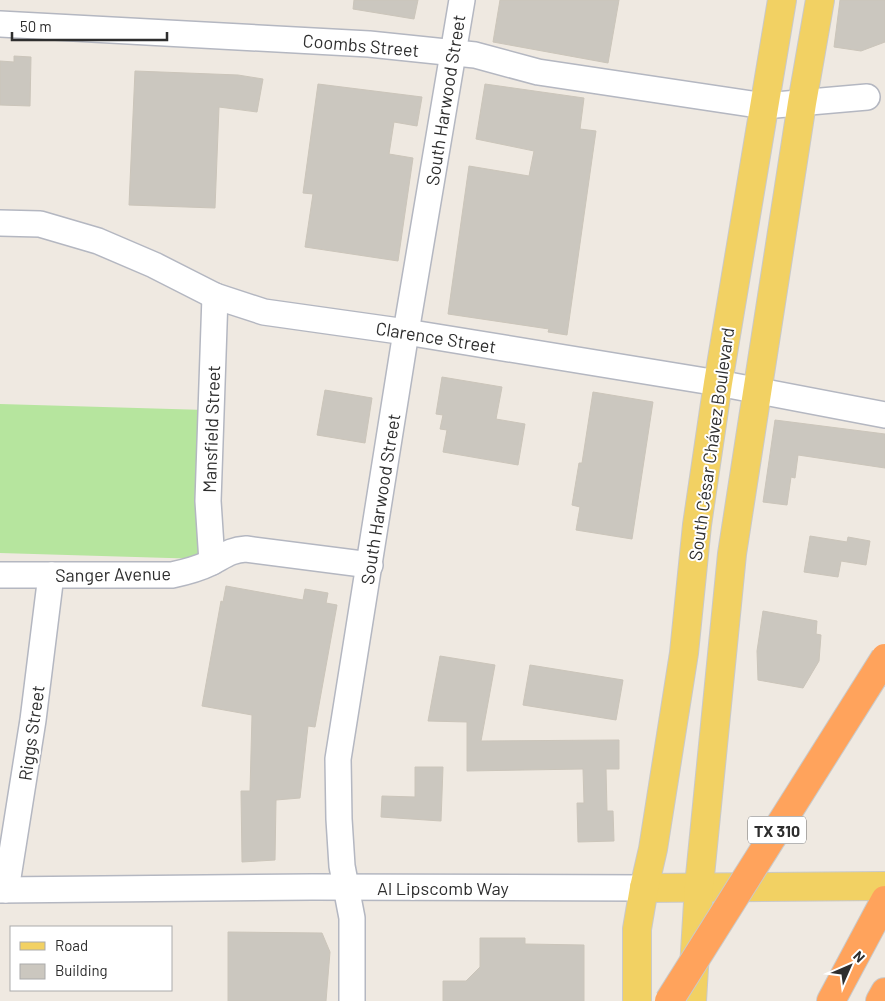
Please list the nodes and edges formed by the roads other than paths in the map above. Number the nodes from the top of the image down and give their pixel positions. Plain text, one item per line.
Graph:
1 (462, 0) edge
2 (782, 0) edge
3 (820, 0) edge
4 (0, 24) edge
5 (454, 54) junction
6 (867, 97) dead end
7 (802, 103) junction
8 (764, 106) junction
9 (0, 223) edge
10 (216, 296) junction
11 (406, 332) junction
12 (718, 383) junction
13 (757, 391) junction
14 (885, 414) edge
15 (212, 562) junction
16 (370, 565) junction
17 (0, 575) edge
18 (51, 575) junction
19 (885, 658) edge
20 (699, 886) junction
21 (885, 886) edge
22 (346, 888) junction
23 (644, 888) junction
24 (3, 890) edge
25 (885, 900) edge
26 (885, 992) edge
27 (352, 1001) edge
28 (638, 1001) edge
29 (669, 1001) edge
30 (692, 1001) edge
31 (831, 1001) edge
32 (880, 1001) edge

1 - 5 street, South Harwood Street
2 - 8 main road, South César Chávez Boulevard
3 - 7 main road, South César Chávez Boulevard
4 - 5 street, Coombs Street
5 - 8 street, Coombs Street
5 - 11 street, South Harwood Street
6 - 7 street, Coombs Street
7 - 8 street, Coombs Street
7 - 13 main road, South César Chávez Boulevard
8 - 12 main road, South César Chávez Boulevard
9 - 10 street, Clarence Street
10 - 11 street, Clarence Street
10 - 15 street, Mansfield Street
11 - 12 street, Clarence Street
11 - 16 street, South Harwood Street
12 - 13 street, Clarence Street
12 - 23 main road, South César Chávez Boulevard
13 - 14 street, Clarence Street
13 - 20 main road, South César Chávez Boulevard
15 - 16 street, Sanger Avenue
15 - 18 street, Sanger Avenue
16 - 22 street, South Harwood Street
17 - 18 street, Sanger Avenue
18 - 24 street, Riggs Street
19 - 29 highway, TX 310, bridge
20 - 21 main road, Al Lipscomb Way
20 - 23 main road, Al Lipscomb Way
20 - 30 main road, South César Chávez Boulevard
22 - 23 street, Al Lipscomb Way
22 - 24 street, Al Lipscomb Way
22 - 27 street, South Harwood Street
23 - 28 main road, South César Chávez Boulevard
25 - 31 highway
26 - 32 highway

